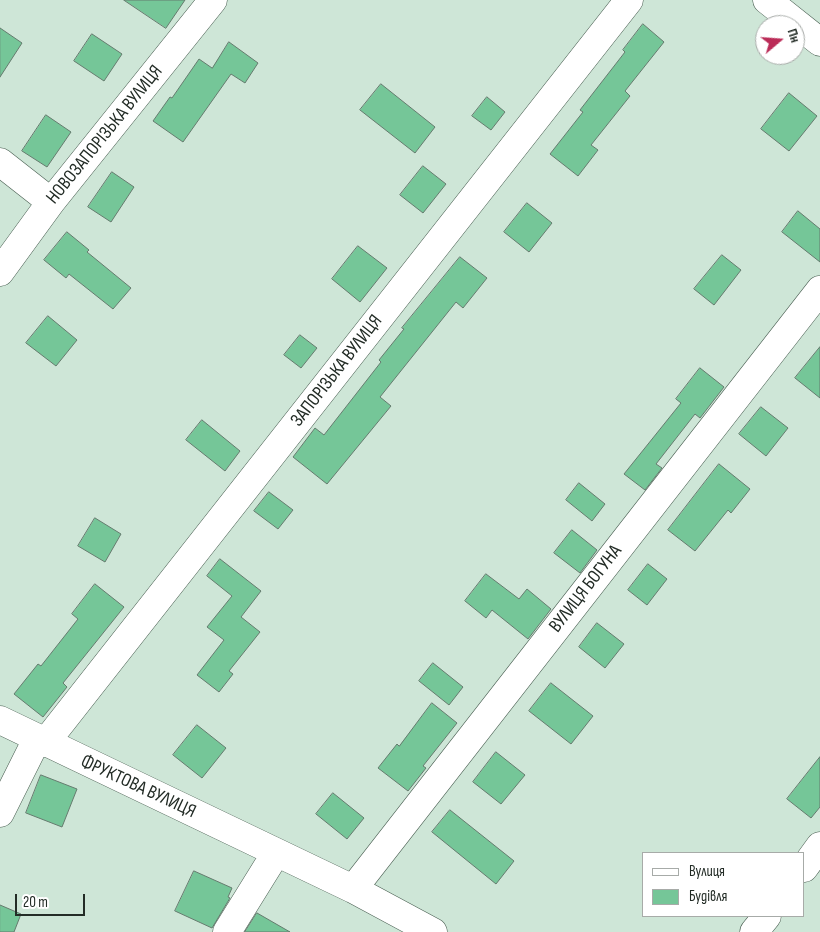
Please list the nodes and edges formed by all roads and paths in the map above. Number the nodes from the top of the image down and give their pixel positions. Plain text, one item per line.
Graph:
1 (213, 0) edge
2 (629, 0) edge
3 (767, 0) edge
4 (820, 42) edge
5 (0, 162) edge
6 (51, 202) junction
7 (0, 272) edge
8 (820, 290) edge
9 (0, 720) edge
10 (41, 741) junction
11 (0, 813) edge
12 (820, 846) edge
13 (276, 852) junction
14 (805, 867) edge
15 (353, 889) junction
16 (766, 917) edge
17 (227, 932) edge
18 (433, 932) edge
19 (754, 932) edge

1 - 6 street, НОВОЗАПОРІЗЬКА ВУЛИЦЯ
2 - 10 street, ЗАПОРІЗЬКА ВУЛИЦЯ
3 - 4 street
5 - 6 street
6 - 7 street, НОВОЗАПОРІЗЬКА ВУЛИЦЯ
8 - 15 street, ВУЛИЦЯ БОГУНА
9 - 10 street, ФРУКТОВА ВУЛИЦЯ
10 - 11 street, ЗАПОРІЗЬКА ВУЛИЦЯ
10 - 13 street, ФРУКТОВА ВУЛИЦЯ
12 - 14 street
13 - 15 street, ФРУКТОВА ВУЛИЦЯ
13 - 17 street
15 - 18 street, ФРУКТОВА ВУЛИЦЯ
16 - 19 street

